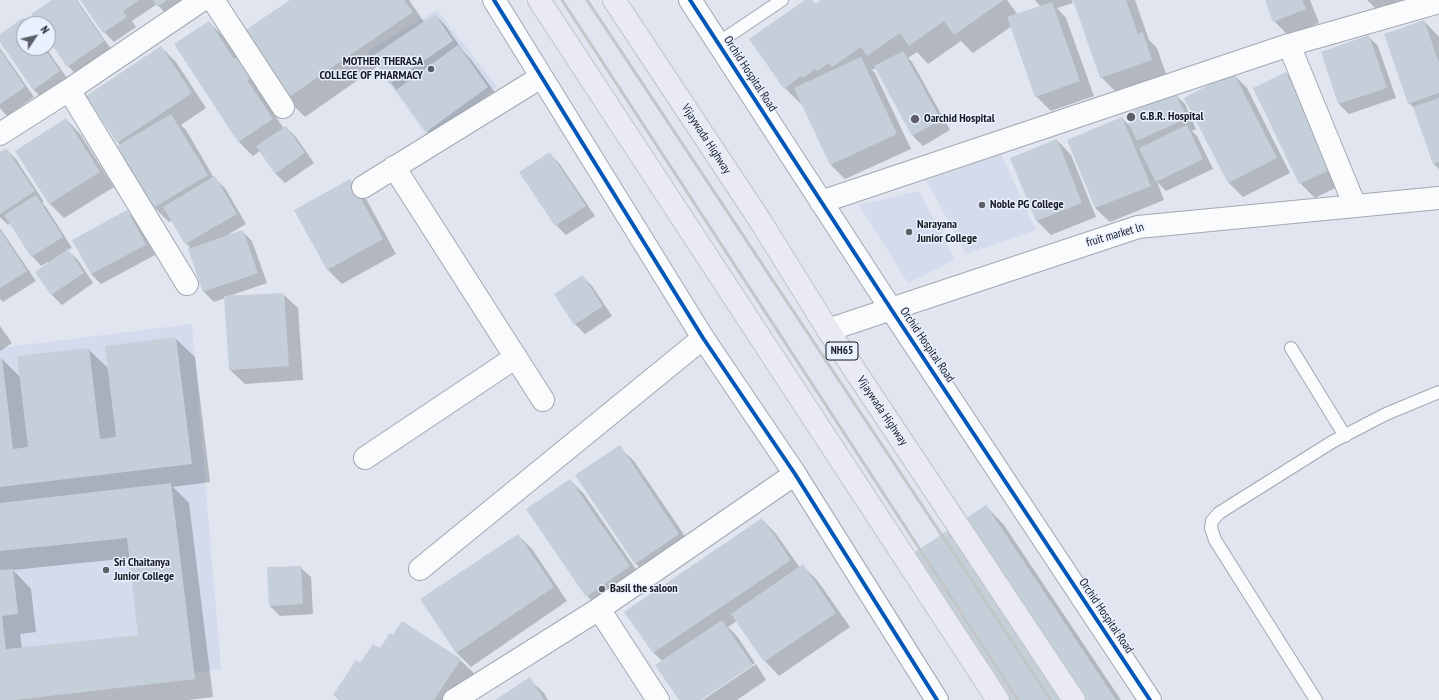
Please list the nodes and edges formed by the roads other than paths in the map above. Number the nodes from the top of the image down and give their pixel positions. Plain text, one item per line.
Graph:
1 (202, 0) edge
2 (214, 0) edge
3 (494, 0) edge
4 (539, 0) edge
5 (614, 0) edge
6 (690, 0) edge
7 (782, 0) edge
8 (1439, 2) edge
9 (718, 43) junction
10 (1289, 45) junction
11 (541, 77) junction
12 (69, 90) junction
13 (283, 107) dead end
14 (0, 134) edge
15 (394, 167) junction
16 (363, 187) dead end
17 (1439, 198) edge
18 (821, 202) junction
19 (1354, 206) junction
20 (188, 284) dead end
21 (891, 309) junction
22 (828, 330) junction
23 (703, 338) junction
24 (1291, 348) dead end
25 (516, 357) junction
26 (1439, 392) edge
27 (544, 400) dead end
28 (1344, 436) junction
29 (365, 458) dead end
30 (795, 474) junction
31 (420, 569) dead end
32 (600, 609) junction
33 (454, 700) edge
34 (658, 700) edge
35 (937, 700) edge
36 (998, 700) edge
37 (1074, 700) edge
38 (1150, 700) edge
39 (1316, 700) edge

1 - 12 street
2 - 13 street
3 - 11 street
4 - 36 highway
5 - 22 highway, Vijaywada Highway / NH65
6 - 9 street, Orchid Hospital Road
7 - 9 lane
8 - 10 street
9 - 18 street, Orchid Hospital Road
10 - 18 street
10 - 19 street
11 - 15 street
11 - 23 street
12 - 14 street
12 - 20 street
15 - 16 street
15 - 25 street
17 - 19 street, fruit market ln
18 - 21 street, Orchid Hospital Road
19 - 21 street, fruit market ln
21 - 22 street, fruit market ln
21 - 38 street, Orchid Hospital Road
22 - 37 highway, Vijaywada Highway / NH65
23 - 30 street
23 - 31 street
24 - 28 lane
25 - 27 street
25 - 29 street
26 - 28 lane
28 - 39 lane
30 - 32 street
30 - 35 street
32 - 33 street
32 - 34 street

